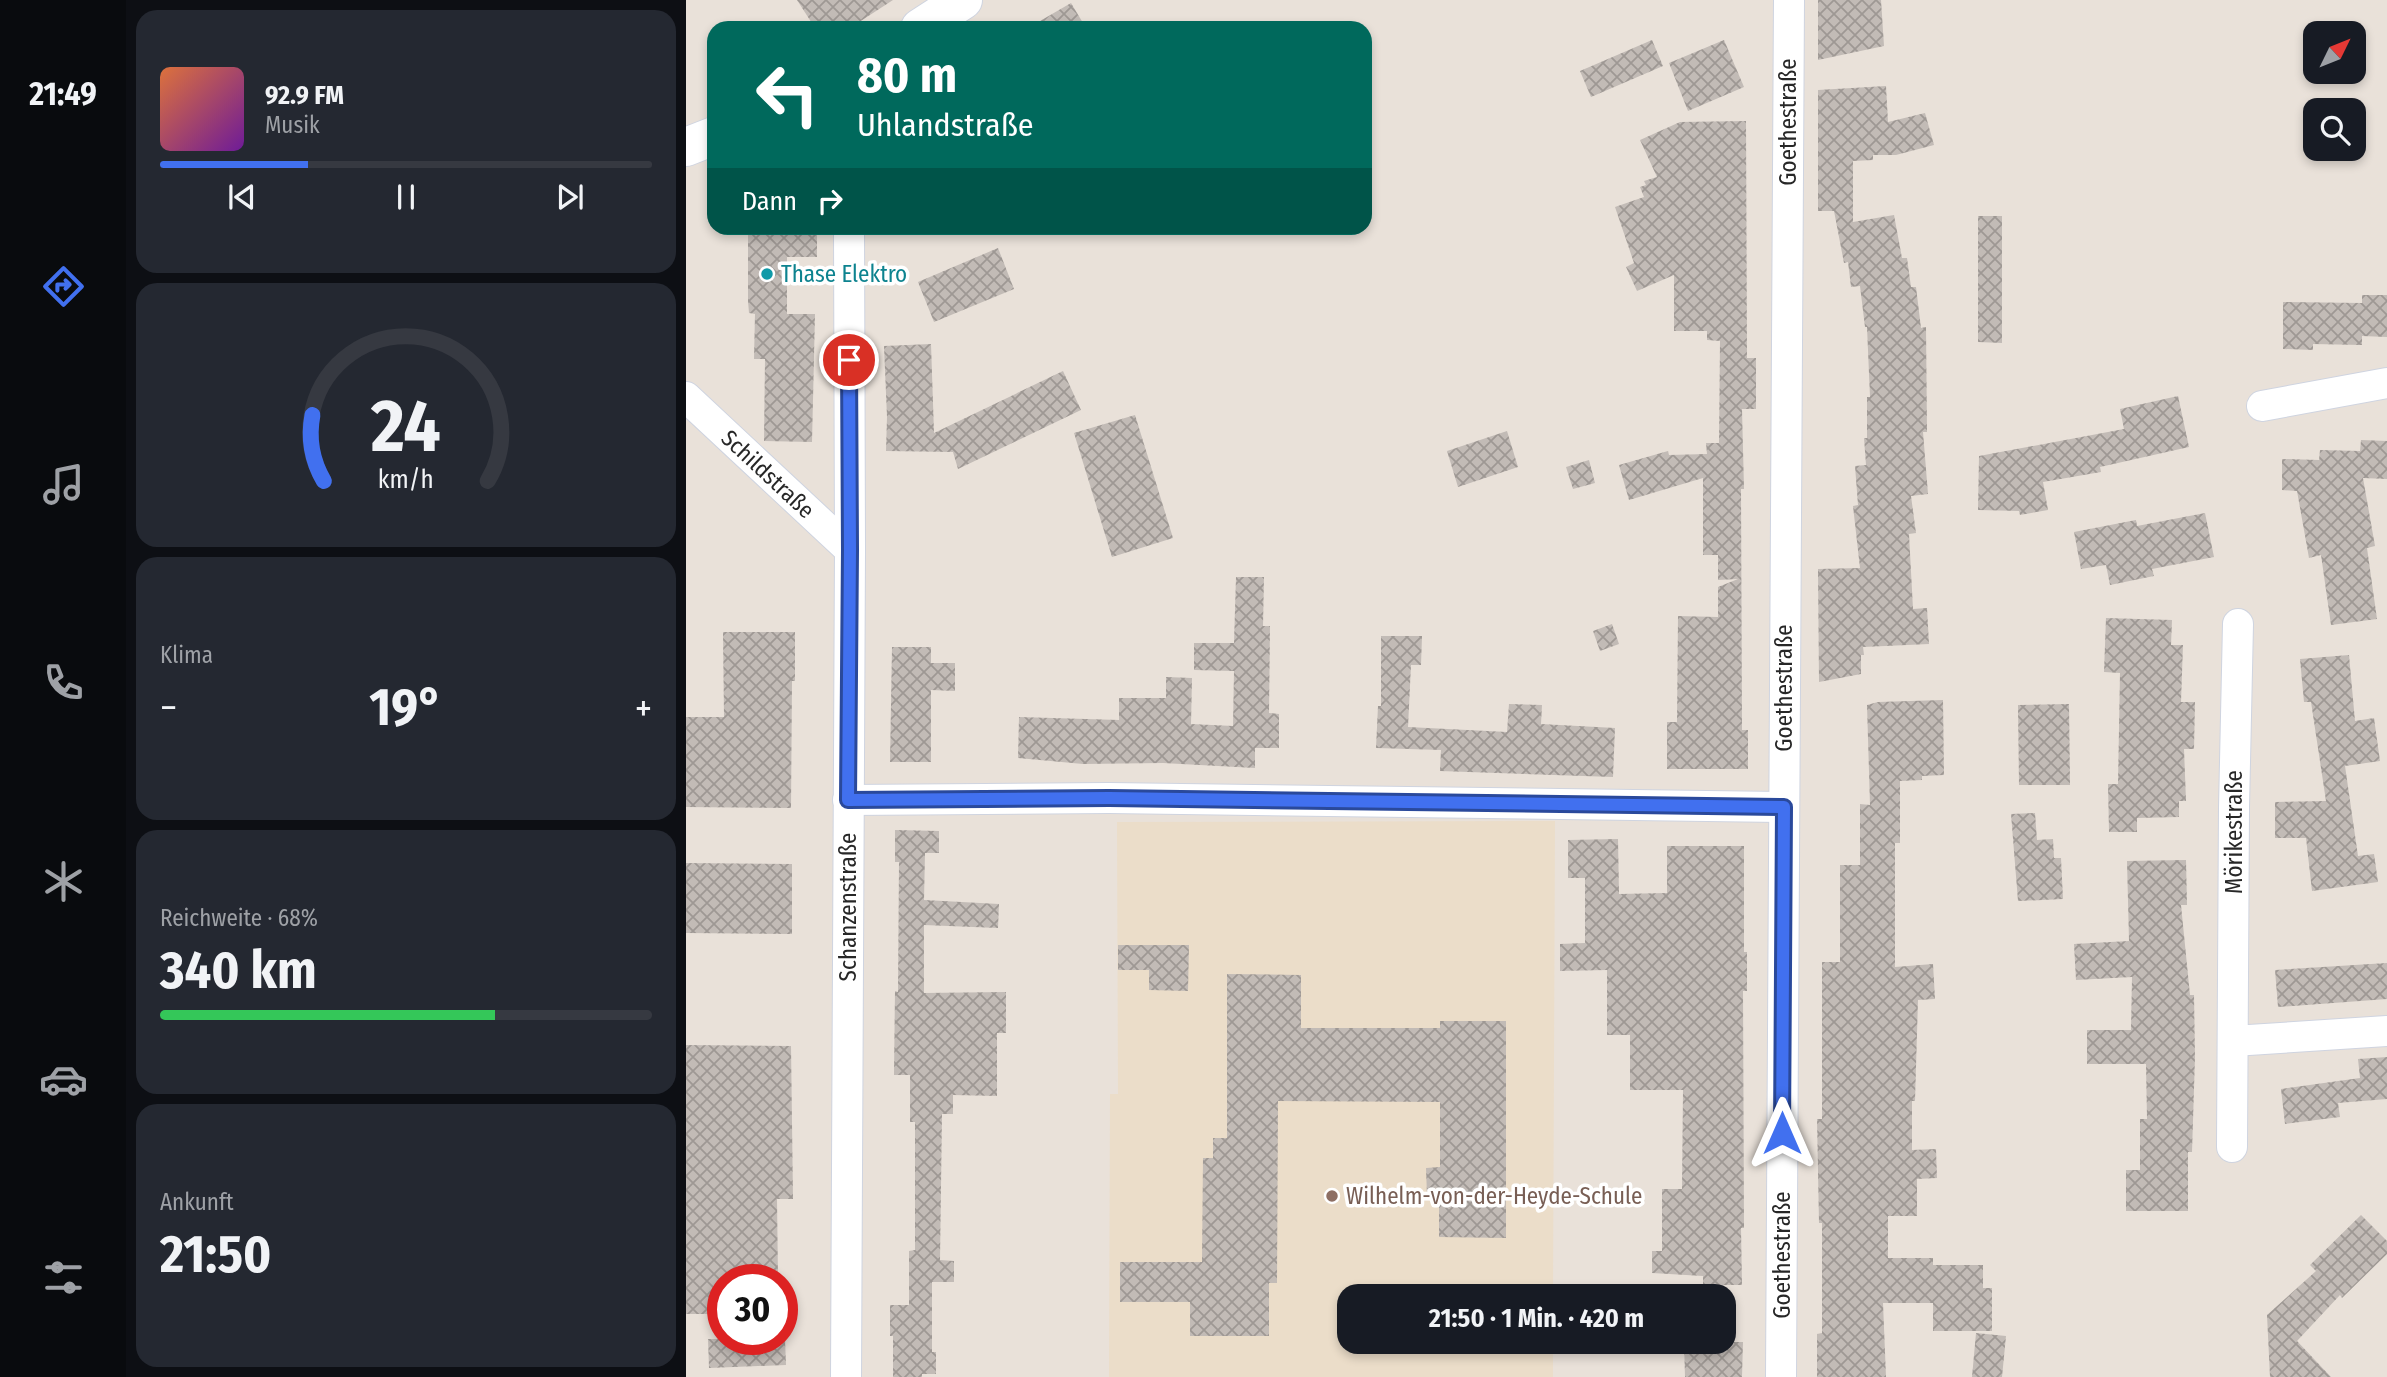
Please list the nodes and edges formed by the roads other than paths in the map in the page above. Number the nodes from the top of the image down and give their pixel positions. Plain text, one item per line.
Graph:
1 (963, 0) edge
2 (1788, 0) edge
3 (931, 21) edge
4 (707, 139) edge
5 (686, 147) edge
6 (849, 235) edge
7 (2387, 383) edge
8 (686, 397) edge
9 (2262, 406) dead end
10 (850, 550) junction
11 (2238, 624) dead end
12 (848, 800) junction
13 (1784, 807) junction
14 (2387, 1031) edge
15 (2233, 1041) junction
16 (2232, 1147) dead end
17 (846, 1377) edge
18 (1781, 1377) edge

1 - 3 street
2 - 13 street, Goethestraße
4 - 5 street
6 - 10 street, Schanzenstraße
7 - 9 street
8 - 10 street, Schildstraße
10 - 12 street, Schanzenstraße
11 - 15 street, Mörikestraße
12 - 13 street
12 - 17 street, Schanzenstraße
13 - 18 street, Goethestraße
14 - 15 street
15 - 16 street, Mörikestraße

